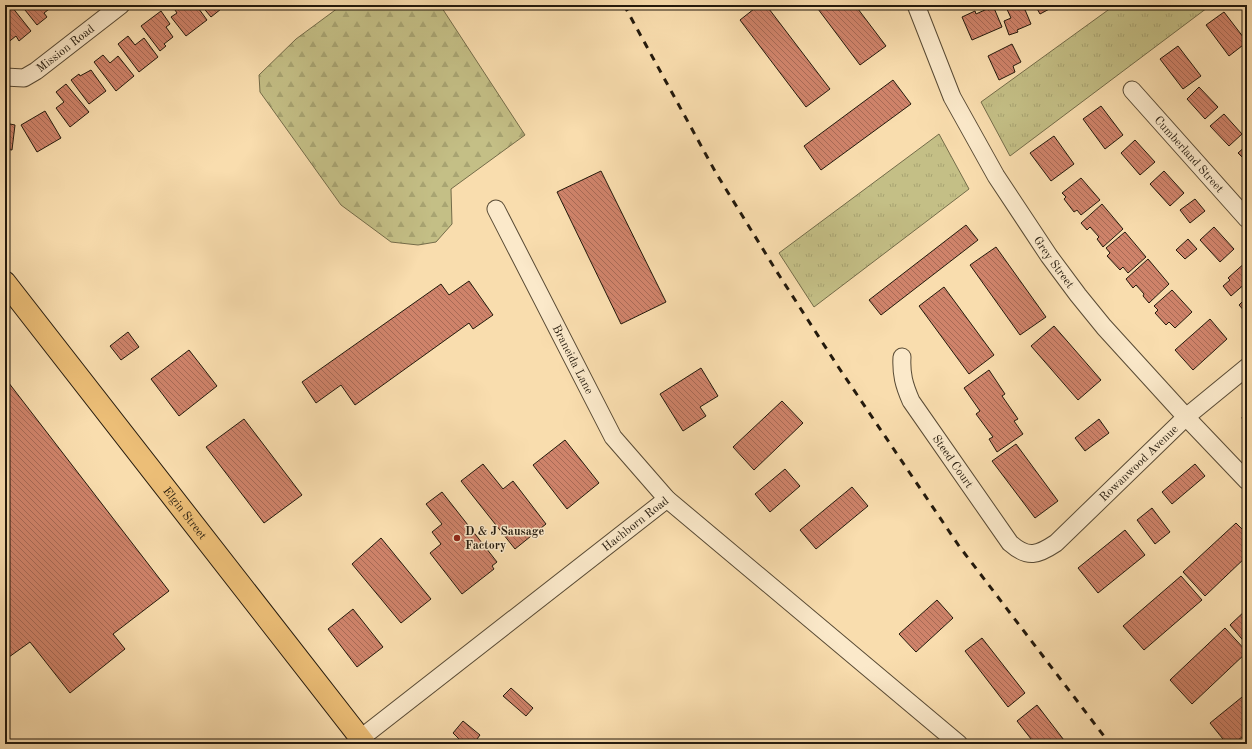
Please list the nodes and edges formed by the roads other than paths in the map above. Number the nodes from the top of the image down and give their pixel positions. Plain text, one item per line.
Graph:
1 (121, 5) edge
2 (916, 5) edge
3 (5, 77) edge
4 (1132, 90) dead end
5 (496, 209) dead end
6 (1247, 218) edge
7 (5, 282) edge
8 (902, 357) dead end
9 (1247, 367) edge
10 (1186, 417) junction
11 (1247, 481) edge
12 (667, 499) junction
13 (1028, 553) joint
14 (363, 741) edge
15 (959, 744) edge

1 - 3 street, Mission Road
2 - 10 street, Grey Street
4 - 6 street, Cumberland Street
5 - 12 street, Braneida Lane
7 - 14 main road, Elgin Street
8 - 13 street, Steed Court
9 - 10 street, Rowanwood Avenue
10 - 11 street, Grey Street
10 - 13 street, Rowanwood Avenue
12 - 14 street, Hachborn Road
12 - 15 street, Hachborn Road

